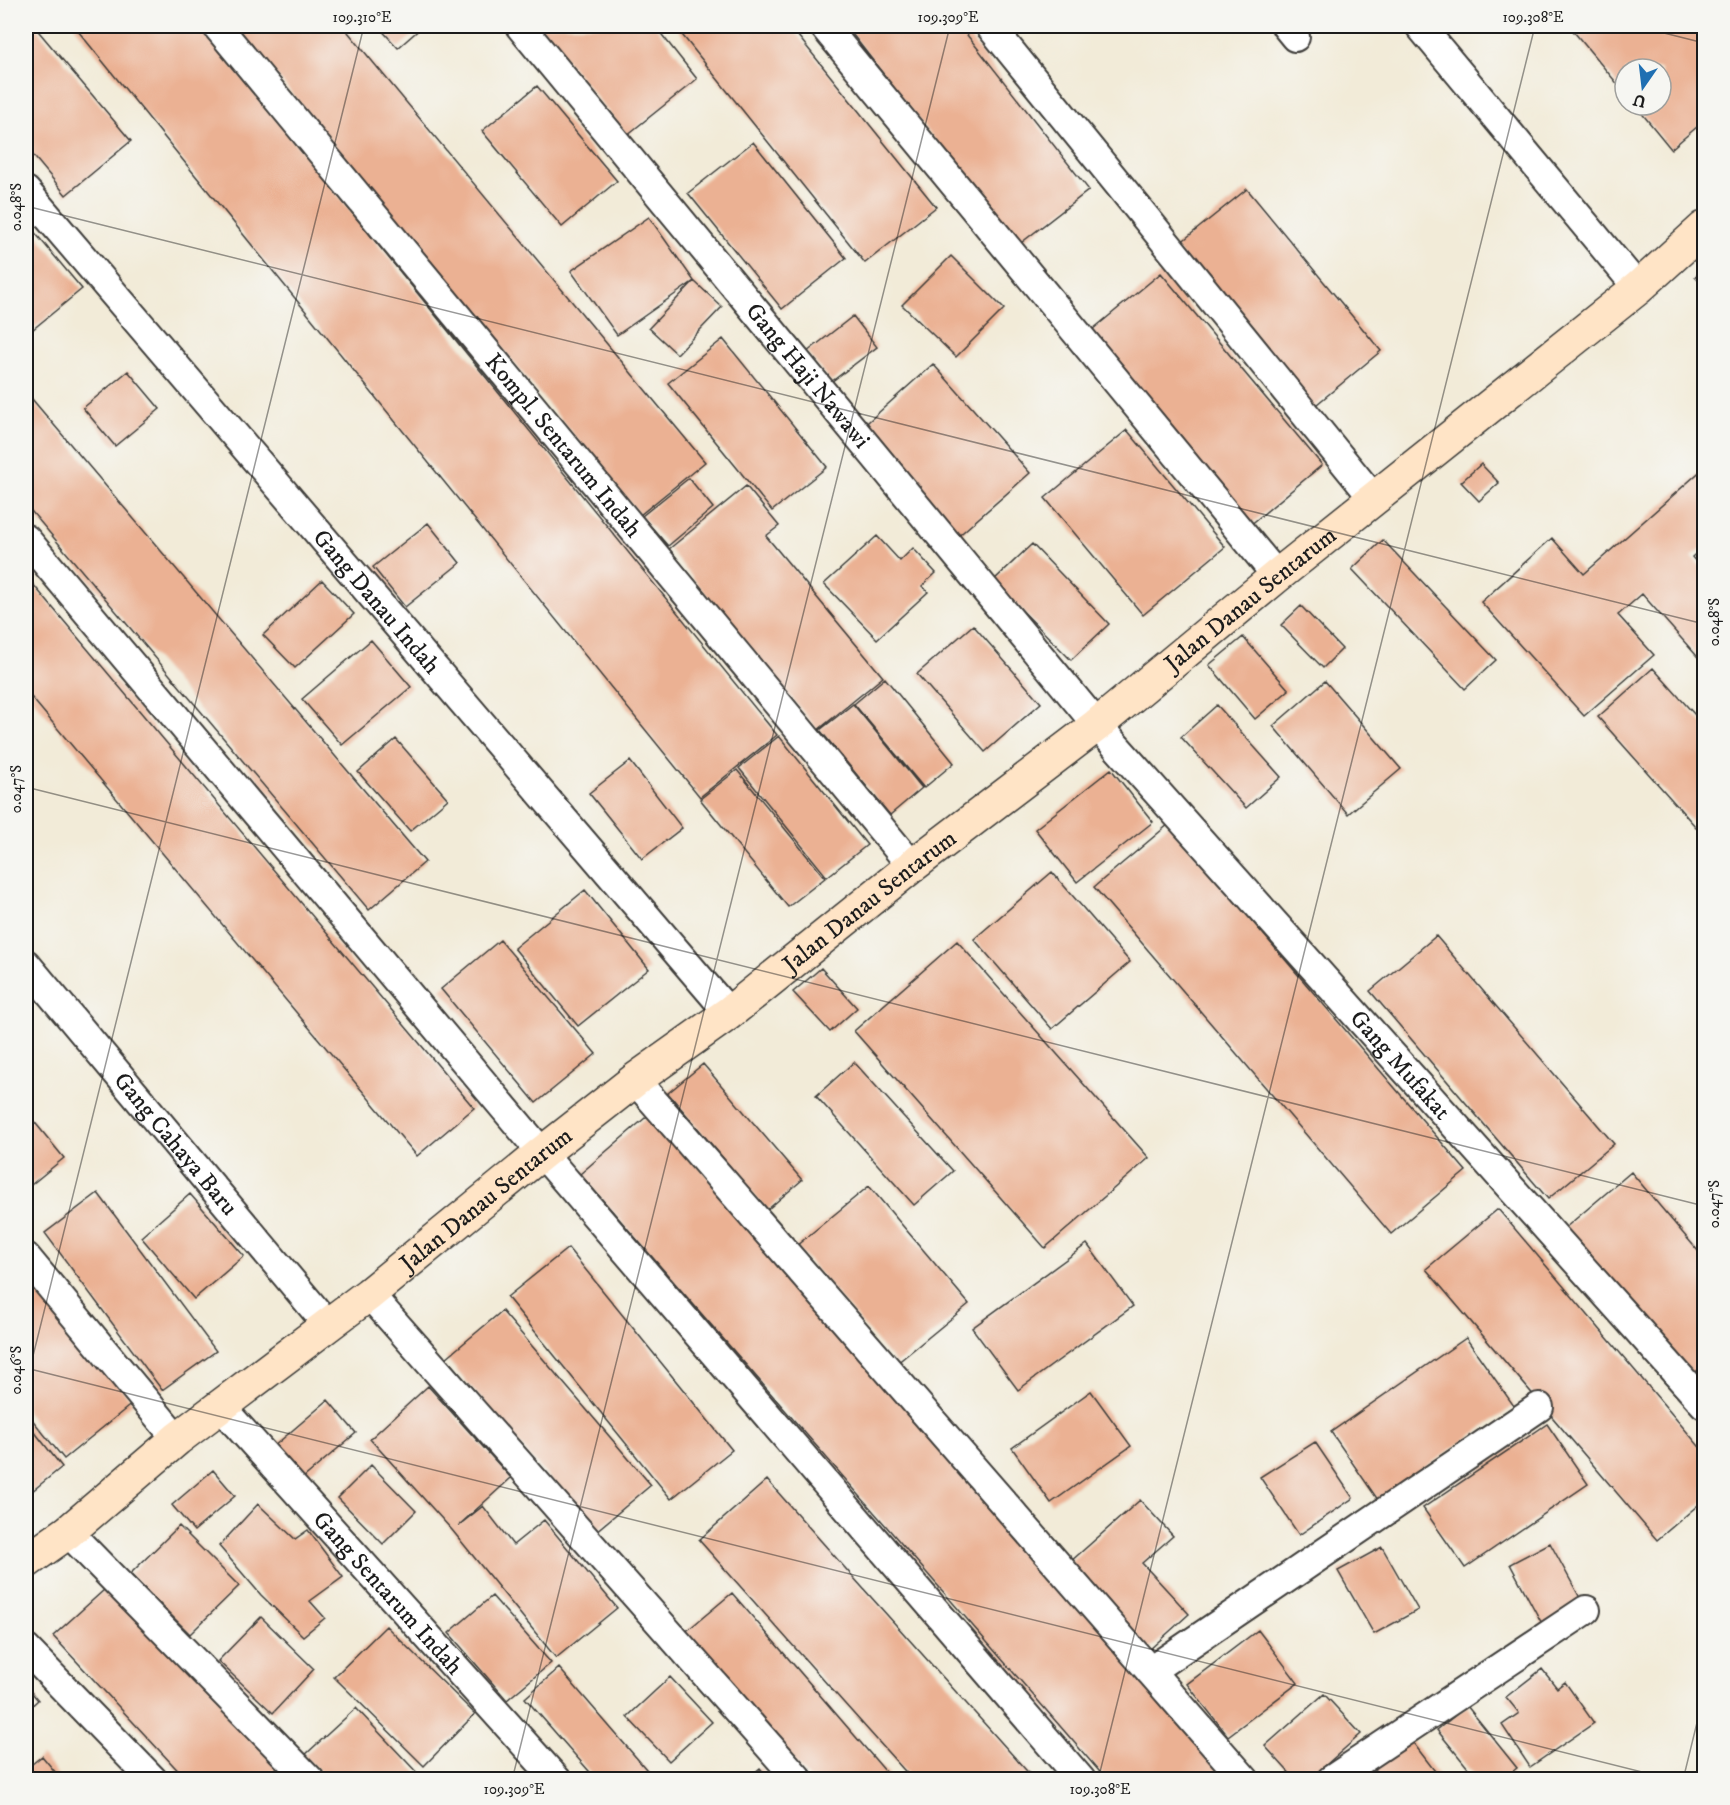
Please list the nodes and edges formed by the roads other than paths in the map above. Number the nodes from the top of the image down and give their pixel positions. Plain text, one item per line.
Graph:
1 (217, 26) edge
2 (520, 26) edge
3 (824, 26) edge
4 (990, 26) edge
5 (1420, 26) edge
6 (26, 190) edge
7 (1704, 228) edge
8 (1638, 288) junction
9 (1374, 499) junction
10 (26, 539) edge
11 (1277, 576) junction
12 (1097, 724) junction
13 (912, 866) junction
14 (26, 964) edge
15 (729, 1013) junction
16 (635, 1080) junction
17 (542, 1153) junction
18 (26, 1257) edge
19 (369, 1294) junction
20 (327, 1324) junction
21 (1704, 1404) edge
22 (221, 1407) junction
23 (1539, 1407) dead end
24 (177, 1439) junction
25 (68, 1532) junction
26 (26, 1560) edge
27 (1586, 1610) dead end
28 (26, 1649) edge
29 (1150, 1671) junction
30 (153, 1779) edge
31 (310, 1779) edge
32 (557, 1779) edge
33 (799, 1779) edge
34 (1080, 1779) edge
35 (1245, 1779) edge
36 (1330, 1779) edge

1 - 13 street, Kompl. Sentarum Indah
2 - 12 street, Gang Haji Nawawi
3 - 11 street
4 - 9 street
5 - 8 street
6 - 15 street, Gang Danau Indah
7 - 8 street, Jalan Danau Sentarum
8 - 9 street, Jalan Danau Sentarum
9 - 11 street, Jalan Danau Sentarum
10 - 17 street
11 - 12 street, Jalan Danau Sentarum
12 - 13 street, Jalan Danau Sentarum
12 - 21 street, Gang Mufakat
13 - 15 street, Jalan Danau Sentarum
14 - 20 street, Gang Cahaya Baru
15 - 16 street, Jalan Danau Sentarum
16 - 17 street, Jalan Danau Sentarum
16 - 29 street
17 - 19 street, Jalan Danau Sentarum
17 - 34 street
18 - 24 street
19 - 20 street, Jalan Danau Sentarum
19 - 33 street
20 - 22 street, Jalan Danau Sentarum
22 - 24 street, Jalan Danau Sentarum
22 - 32 street, Gang Sentarum Indah
23 - 29 street
24 - 25 street, Jalan Danau Sentarum
25 - 26 street, Jalan Danau Sentarum
25 - 31 street
27 - 36 street
28 - 30 street
29 - 35 street

